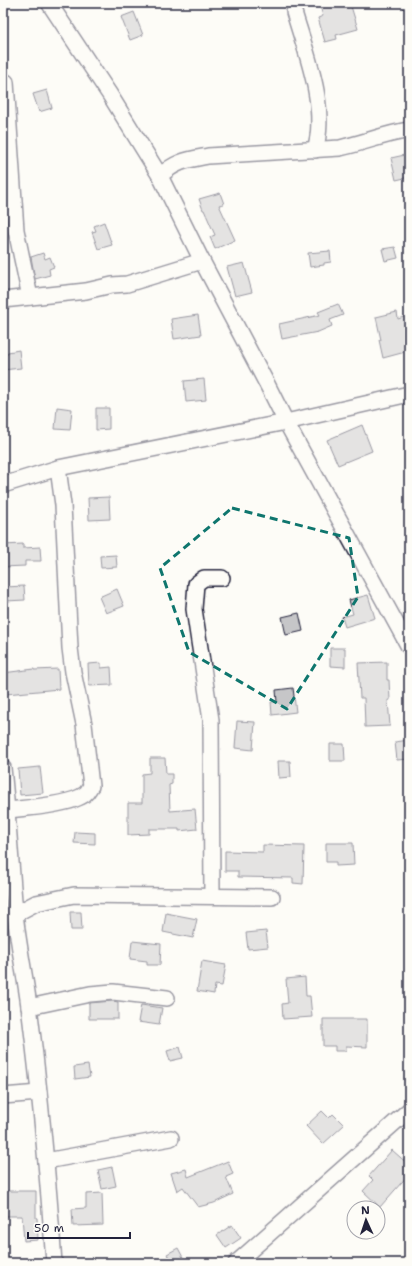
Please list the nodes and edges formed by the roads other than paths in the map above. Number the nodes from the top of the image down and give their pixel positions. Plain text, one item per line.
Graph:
1 (49, 3) edge
2 (294, 12) dead end
3 (6, 82) dead end
4 (409, 130) edge
5 (315, 150) junction
6 (160, 176) junction
7 (202, 262) junction
8 (30, 297) junction
9 (3, 300) edge
10 (409, 394) edge
11 (286, 422) junction
12 (58, 468) junction
13 (3, 485) edge
14 (222, 578) dead end
15 (409, 647) edge
16 (3, 768) edge
17 (8, 810) junction
18 (212, 896) junction
19 (272, 897) dead end
20 (16, 914) junction
21 (167, 998) dead end
22 (29, 1007) junction
23 (39, 1093) junction
24 (3, 1096) edge
25 (409, 1110) edge
26 (171, 1138) dead end
27 (46, 1161) junction
28 (54, 1263) edge
29 (236, 1263) edge

1 - 6 street
2 - 5 street
3 - 8 street
4 - 5 street
5 - 6 street
6 - 7 street
7 - 8 street
7 - 11 street
8 - 9 street
10 - 11 street
11 - 12 street
11 - 15 street
12 - 13 street
12 - 17 street
14 - 18 street
16 - 17 street
17 - 20 street
18 - 19 street
18 - 20 street
20 - 22 street
21 - 22 street
22 - 23 street
23 - 24 street
23 - 27 street
25 - 29 street
26 - 27 street
27 - 28 street

